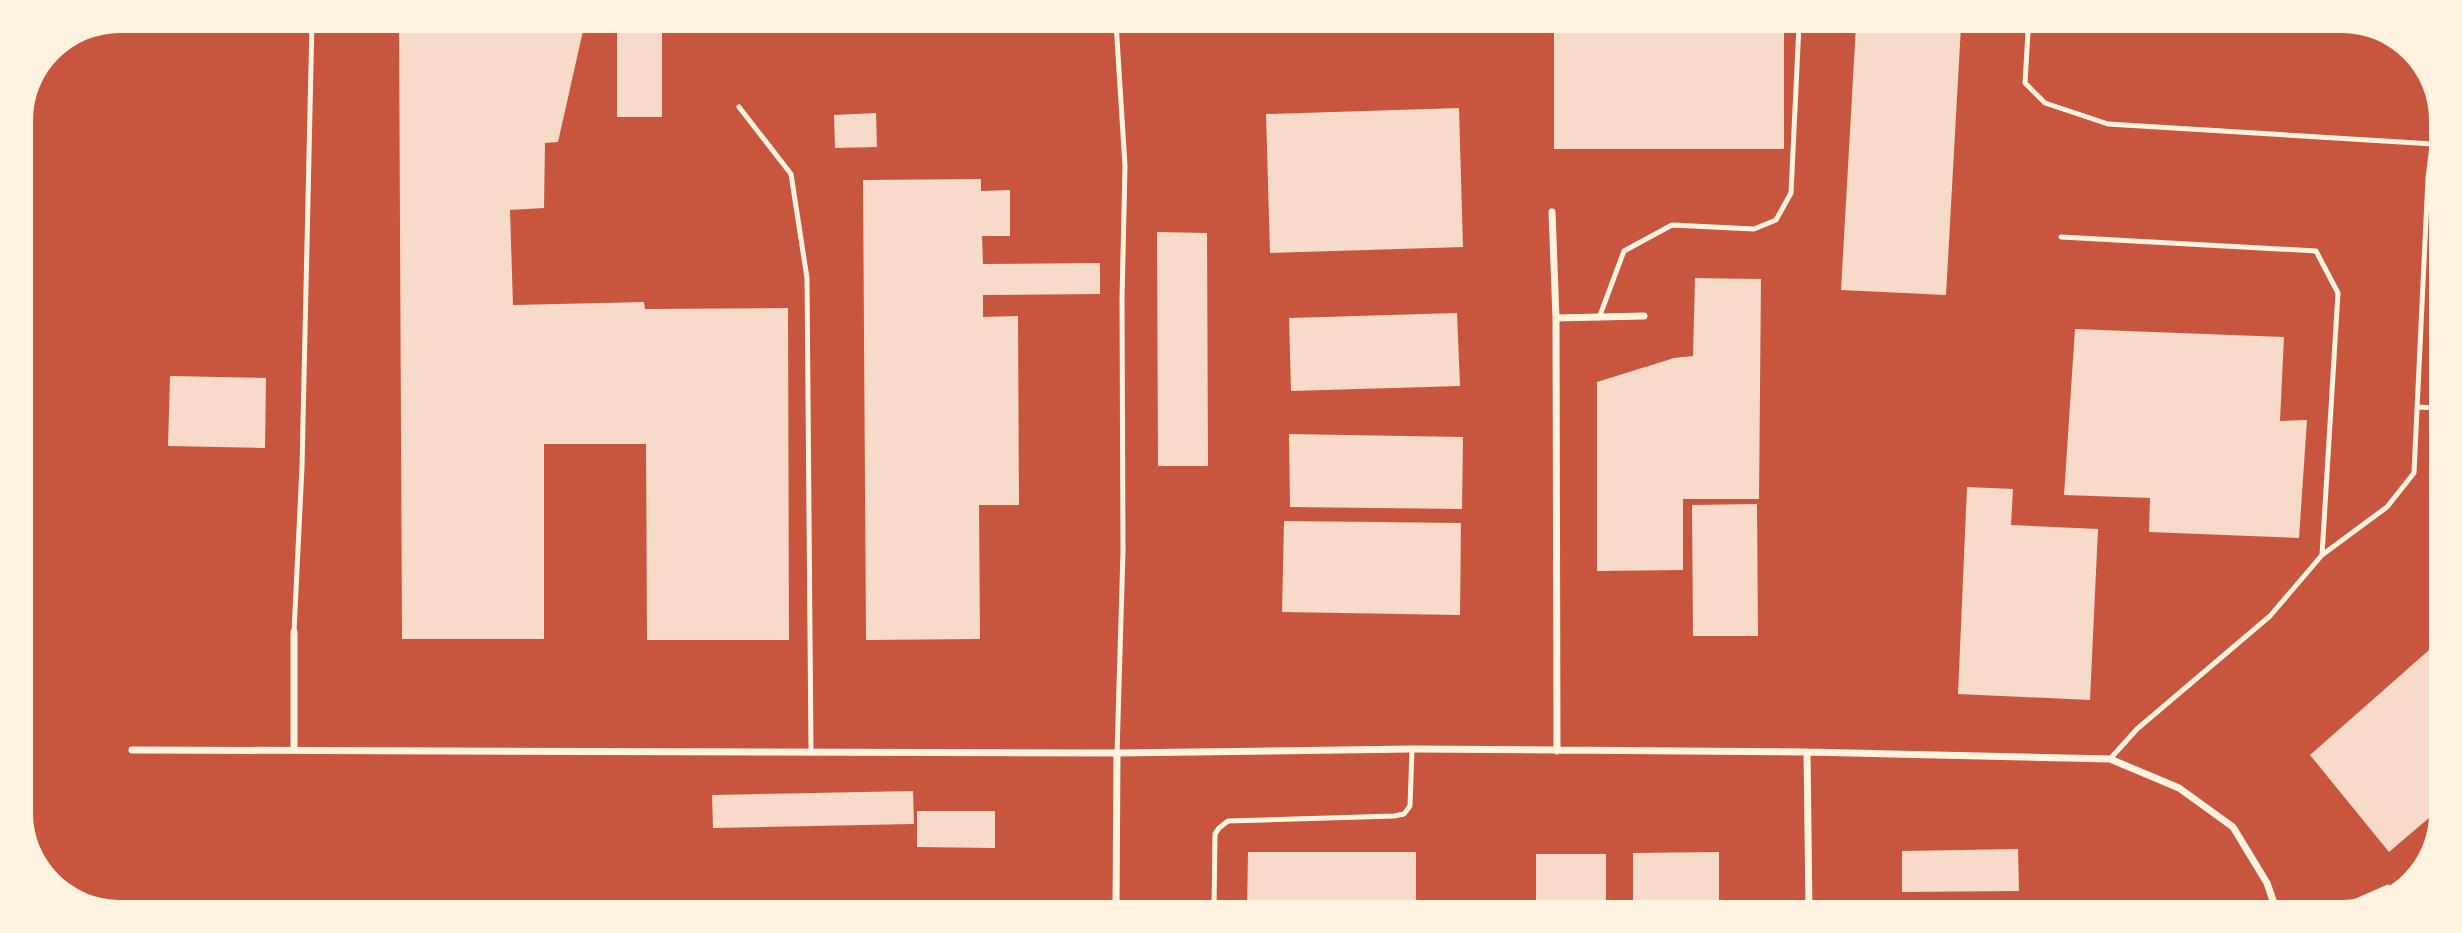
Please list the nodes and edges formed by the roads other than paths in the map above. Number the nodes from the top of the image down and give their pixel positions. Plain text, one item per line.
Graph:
1 (312, 33) edge
2 (1117, 33) edge
3 (1799, 33) edge
4 (2028, 33) edge
5 (739, 107) dead end
6 (2429, 144) edge
7 (2429, 171) edge
8 (1552, 212) dead end
9 (2062, 237) dead end
10 (1644, 316) dead end
11 (1556, 318) junction
12 (1599, 318) junction
13 (2417, 407) junction
14 (2429, 408) edge
15 (2322, 555) junction
16 (294, 632) joint
17 (1412, 749) junction
18 (132, 750) dead end
19 (294, 750) junction
20 (810, 751) junction
21 (1557, 751) junction
22 (1807, 752) junction
23 (1117, 753) junction
24 (2110, 759) junction
25 (1116, 900) edge
26 (1214, 900) edge
27 (1809, 900) edge
28 (2273, 900) edge

1 - 16 lane
2 - 23 lane
3 - 12 lane
4 - 6 lane
5 - 20 lane
7 - 13 lane
8 - 11 street
9 - 15 lane
10 - 12 street
11 - 12 street
11 - 21 street
13 - 14 lane
13 - 15 lane
15 - 24 lane
16 - 19 street
17 - 21 street
17 - 23 street
17 - 26 lane
18 - 19 street
19 - 20 street
20 - 23 street
21 - 22 street
22 - 24 street
22 - 27 street
23 - 25 street
24 - 28 street

